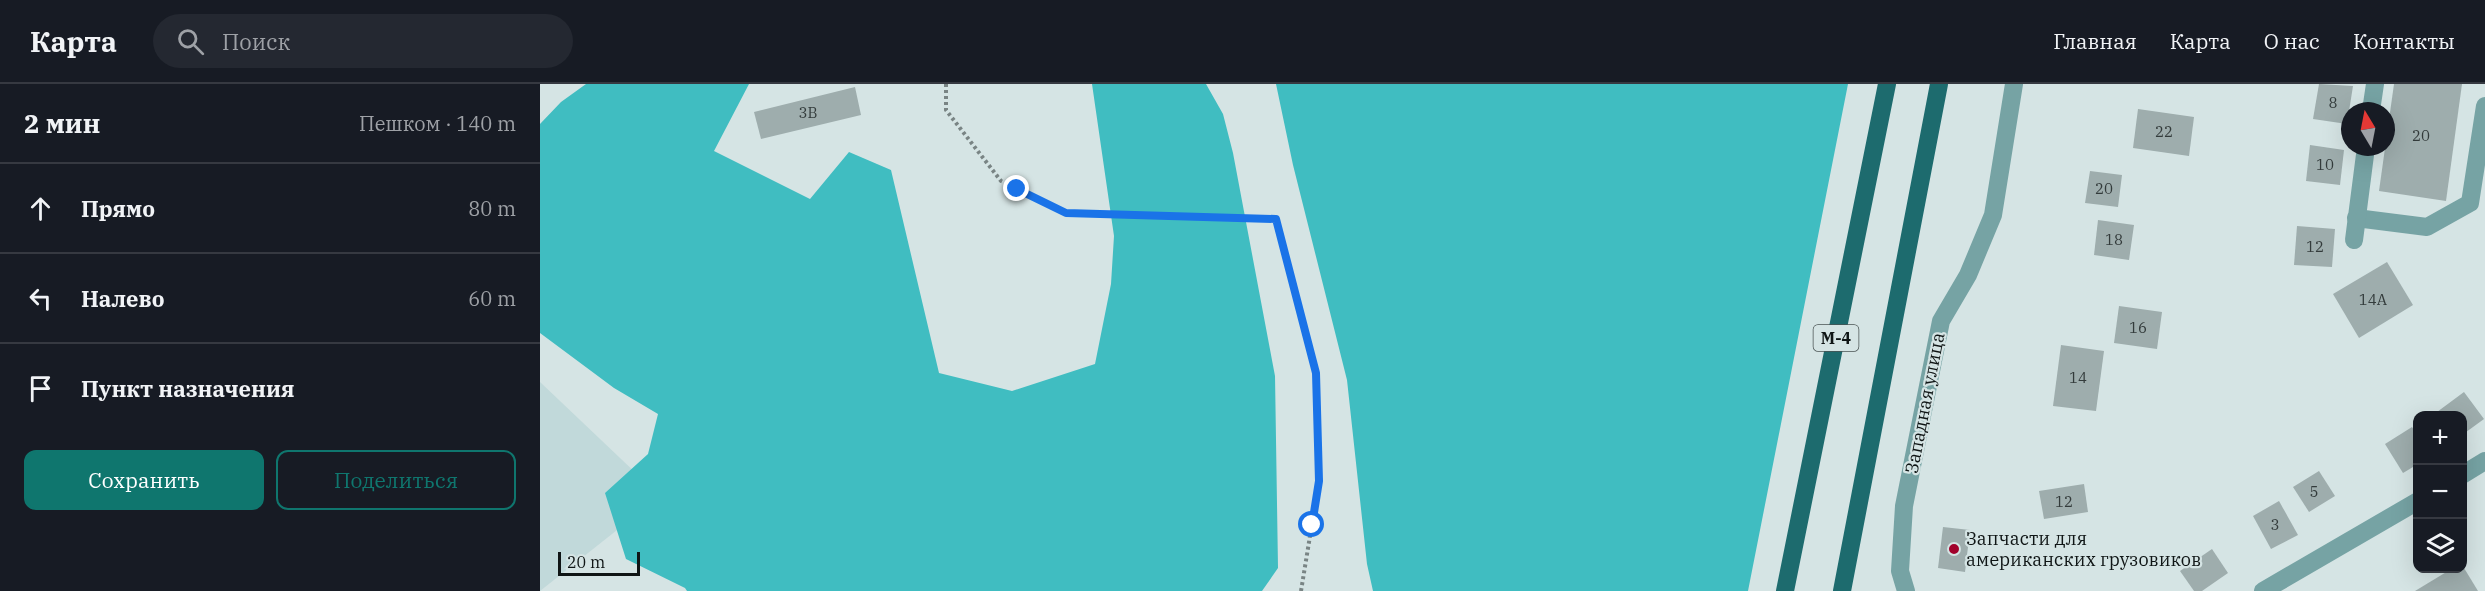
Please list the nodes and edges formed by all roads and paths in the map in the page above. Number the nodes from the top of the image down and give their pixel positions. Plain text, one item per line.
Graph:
1 (946, 84) edge
2 (1887, 84) edge
3 (1939, 84) edge
4 (2014, 84) edge
5 (2375, 84) edge
6 (2372, 102) edge
7 (2485, 106) edge
8 (2365, 156) edge
9 (2356, 218) junction
10 (2354, 240) dead end
11 (2485, 461) edge
12 (2467, 472) edge
13 (2413, 504) edge
14 (1301, 591) edge
15 (1785, 591) edge
16 (1842, 591) edge
17 (1906, 591) edge
18 (2263, 591) edge

1 - 14 path
2 - 15 main road, М-4
3 - 16 main road
4 - 17 street, Западная улица
5 - 6 street
7 - 9 street
8 - 9 street
9 - 10 street
11 - 12 street
13 - 18 street

